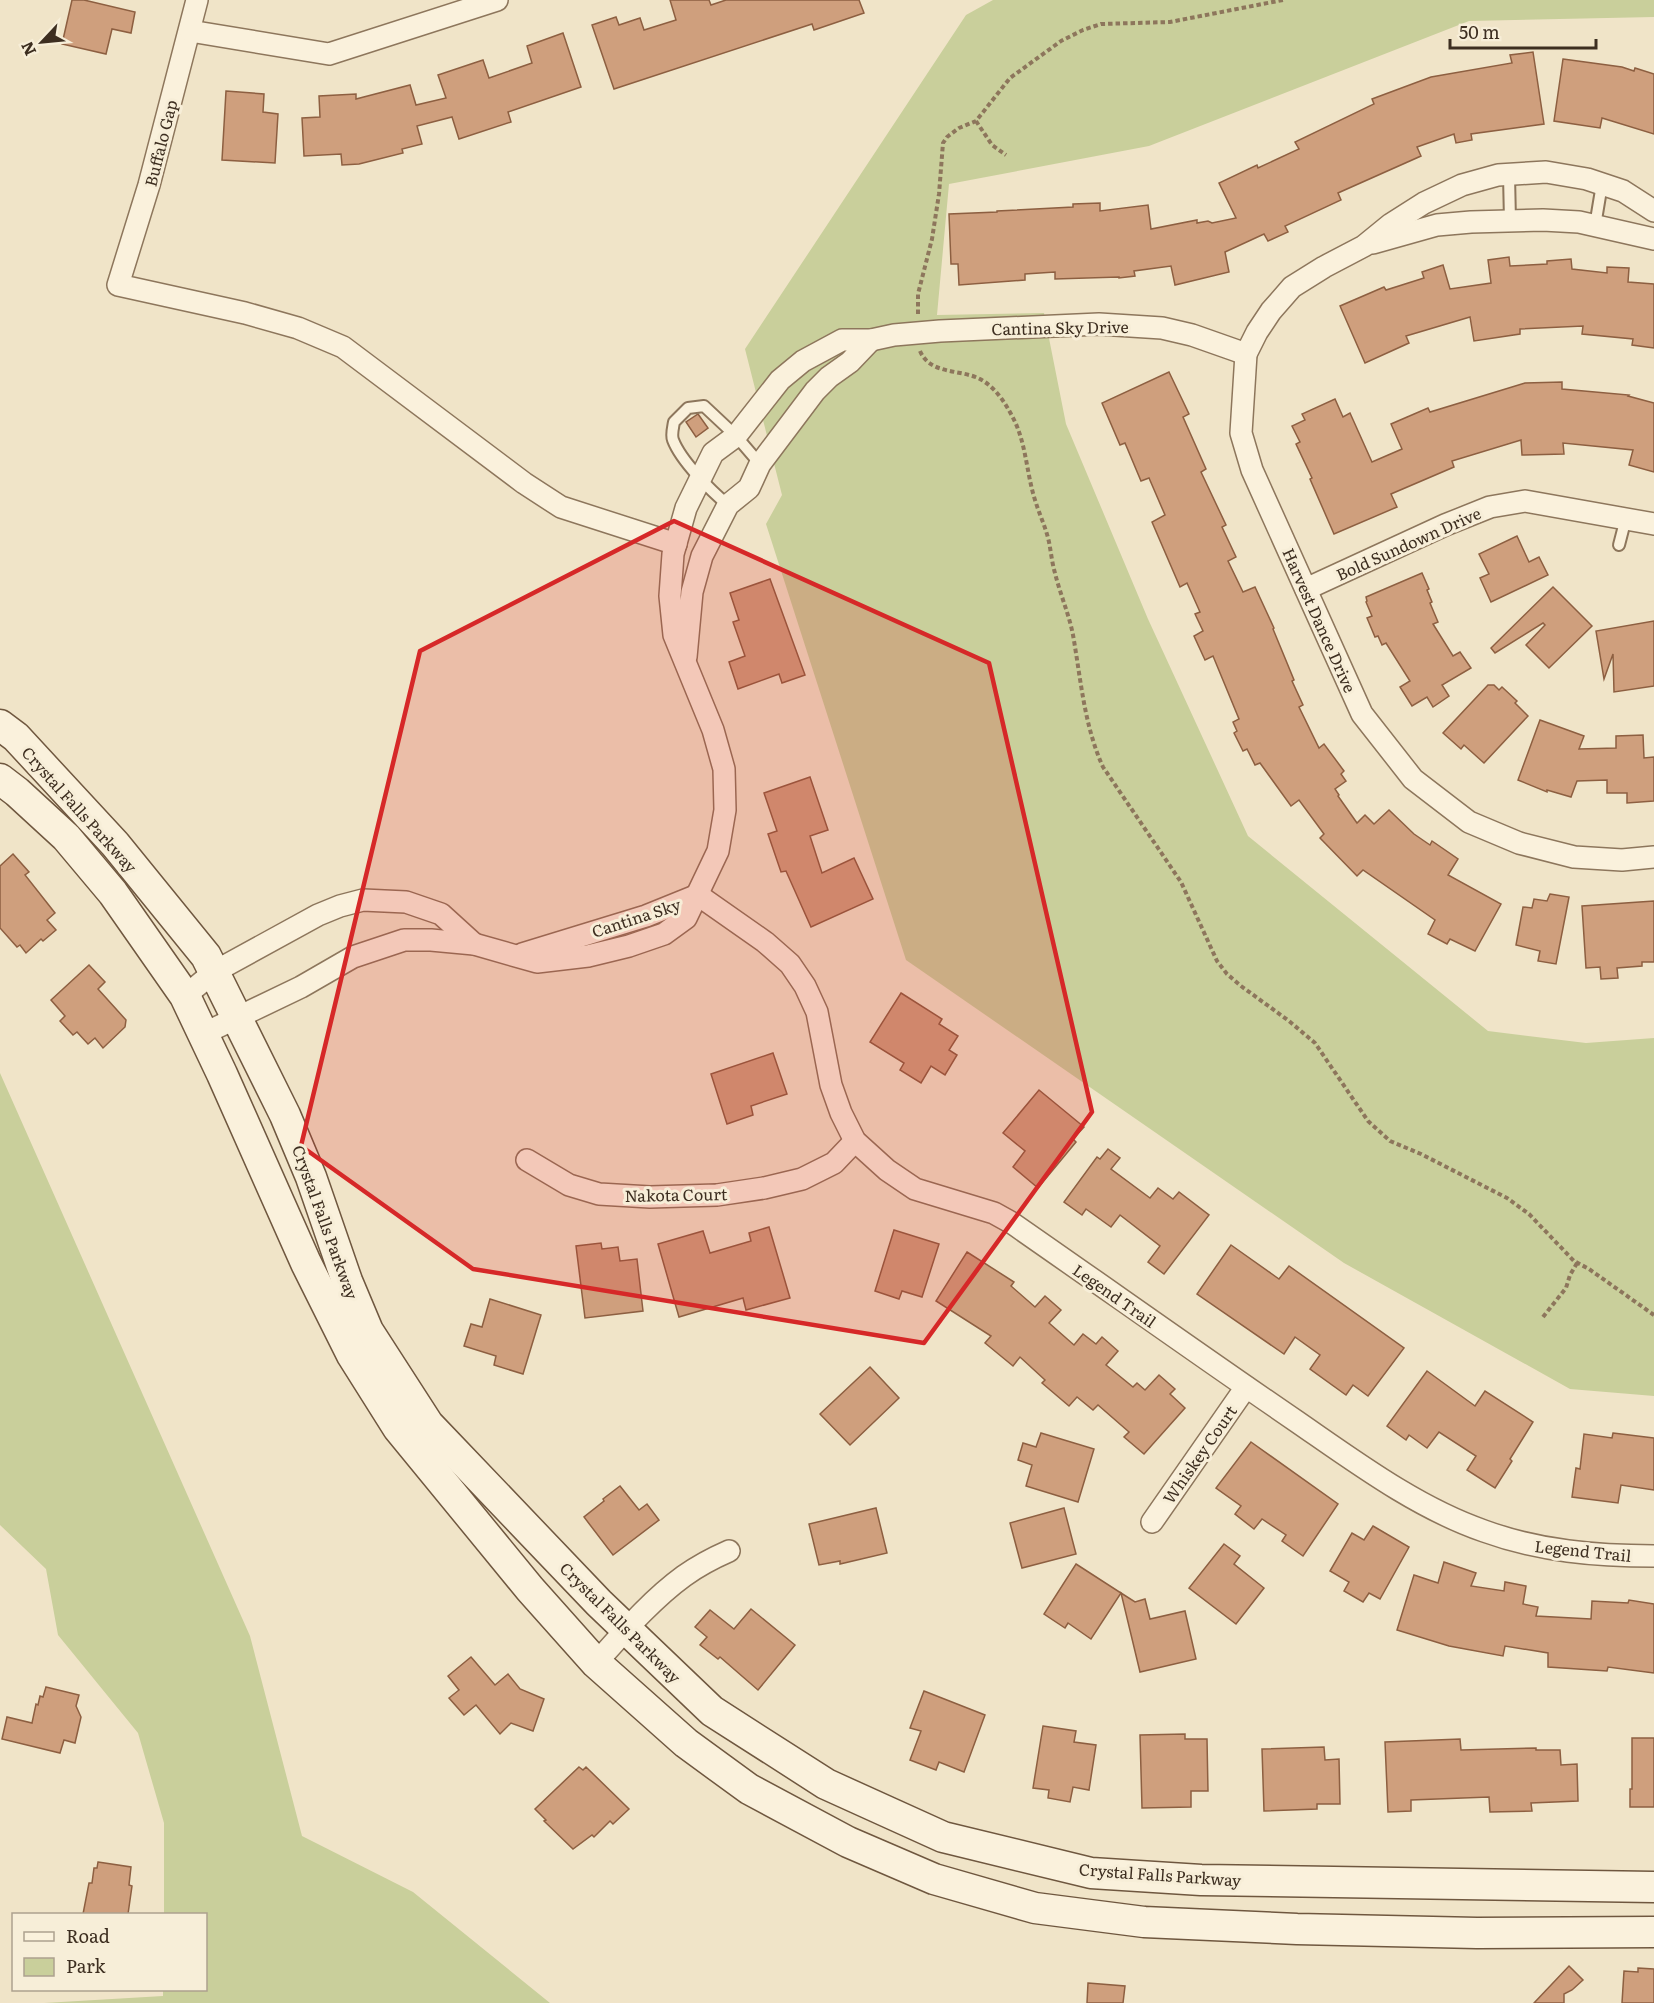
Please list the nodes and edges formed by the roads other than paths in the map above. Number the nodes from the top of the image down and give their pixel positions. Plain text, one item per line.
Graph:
1 (197, 0) edge
2 (497, 0) edge
3 (190, 31) junction
4 (1509, 175) junction
5 (1602, 184) junction
6 (1654, 210) edge
7 (1510, 221) junction
8 (1595, 226) junction
9 (1654, 239) edge
10 (1364, 246) junction
11 (871, 340) junction
12 (1246, 354) junction
13 (736, 436) junction
14 (760, 464) junction
15 (700, 477) junction
16 (728, 505) junction
17 (1626, 518) junction
18 (1654, 524) edge
19 (676, 544) junction
20 (1619, 545) dead end
21 (1306, 589) junction
22 (686, 659) junction
23 (0, 725) edge
24 (0, 779) edge
25 (1654, 857) edge
26 (698, 896) junction
27 (474, 944) junction
28 (214, 972) junction
29 (185, 996) junction
30 (236, 1018) junction
31 (203, 1034) junction
32 (855, 1141) junction
33 (527, 1160) dead end
34 (1246, 1387) junction
35 (1152, 1521) dead end
36 (729, 1551) dead end
37 (1654, 1556) edge
38 (627, 1630) junction
39 (596, 1663) junction
40 (1654, 1887) edge
41 (1654, 1932) edge

1 - 3 street, Buffalo Gap
2 - 3 street
3 - 19 street, Buffalo Gap
4 - 5 street, Harvest Dance Drive
4 - 7 lane
4 - 10 street, Harvest Dance Drive
5 - 6 street, Harvest Dance Drive
5 - 8 lane
7 - 8 street, Harvest Dance Drive
7 - 10 street, Harvest Dance Drive
8 - 9 street, Harvest Dance Drive
10 - 12 street, Harvest Dance Drive
11 - 12 street, Cantina Sky Drive
11 - 13 street, Cantina Sky Drive
11 - 14 street, Cantina Sky Drive
12 - 21 street, Harvest Dance Drive
13 - 14 lane
13 - 15 street, Cantina Sky Drive
13 - 15 lane
14 - 16 street, Cantina Sky Drive
15 - 16 lane
15 - 19 street, Cantina Sky Drive
16 - 22 street, Cantina Sky Drive
17 - 18 street, Bold Sundown Drive
17 - 20 lane
17 - 21 street, Bold Sundown Drive
19 - 22 street, Cantina Sky Drive
21 - 25 street, Harvest Dance Drive
22 - 26 street, Cantina Sky Drive
23 - 28 street, Crystal Falls Parkway
24 - 29 street, Crystal Falls Parkway
26 - 27 street, Cantina Sky
26 - 32 street, Legend Trail
27 - 28 street, Cantina Sky
27 - 30 street, Cantina Sky
28 - 29 street, Cantina Sky
28 - 30 street, Crystal Falls Parkway
29 - 31 street, Crystal Falls Parkway
30 - 31 street, Cantina Sky
30 - 38 street, Crystal Falls Parkway
31 - 39 street, Crystal Falls Parkway
32 - 33 street, Nakota Court
32 - 34 street, Legend Trail
34 - 35 street, Whiskey Court
34 - 37 street, Legend Trail
36 - 38 street
38 - 39 street
38 - 40 street, Crystal Falls Parkway
39 - 41 street, Crystal Falls Parkway

